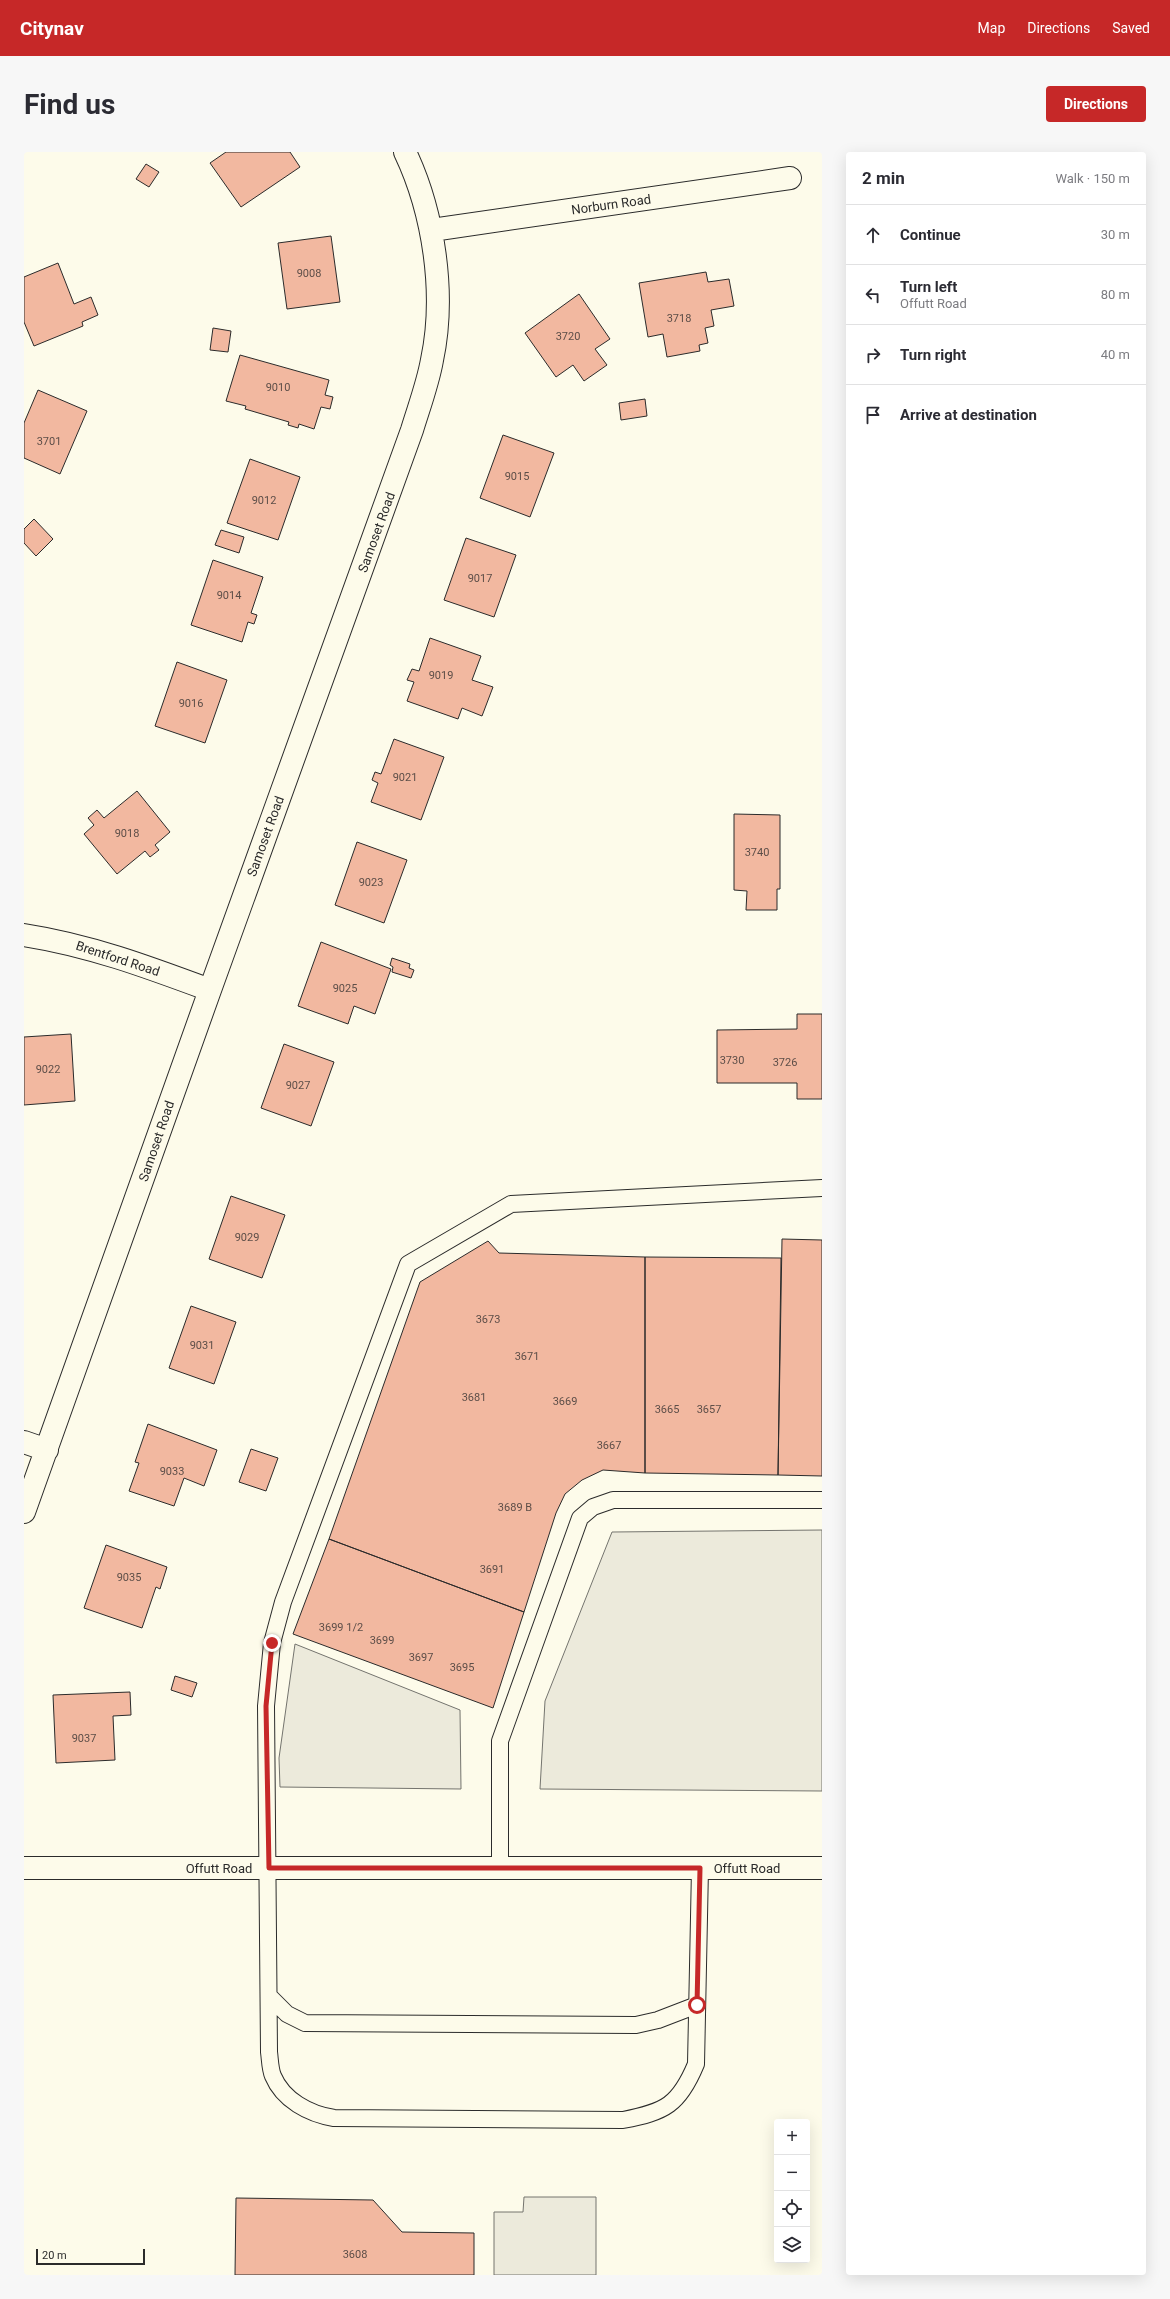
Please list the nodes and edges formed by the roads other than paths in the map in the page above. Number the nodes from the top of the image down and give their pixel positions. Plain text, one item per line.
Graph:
1 (405, 152) edge
2 (790, 178) dead end
3 (432, 230) junction
4 (24, 935) edge
5 (210, 990) junction
6 (822, 1188) edge
7 (24, 1442) edge
8 (47, 1450) junction
9 (822, 1500) edge
10 (24, 1512) edge
11 (24, 1868) edge
12 (269, 1868) junction
13 (500, 1868) junction
14 (700, 1868) junction
15 (822, 1868) edge
16 (269, 1996) junction
17 (697, 2005) junction

1 - 3 street, Samoset Road
2 - 3 street, Norburn Road
3 - 5 street, Samoset Road
4 - 5 street, Brentford Road
5 - 8 street, Samoset Road
6 - 12 lane
7 - 8 street
8 - 10 street, Samoset Road
9 - 13 lane
11 - 12 street, Offutt Road
12 - 13 street, Offutt Road
12 - 16 lane
13 - 14 street, Offutt Road
14 - 15 street, Offutt Road
14 - 17 lane
16 - 17 lane
16 - 17 lane

